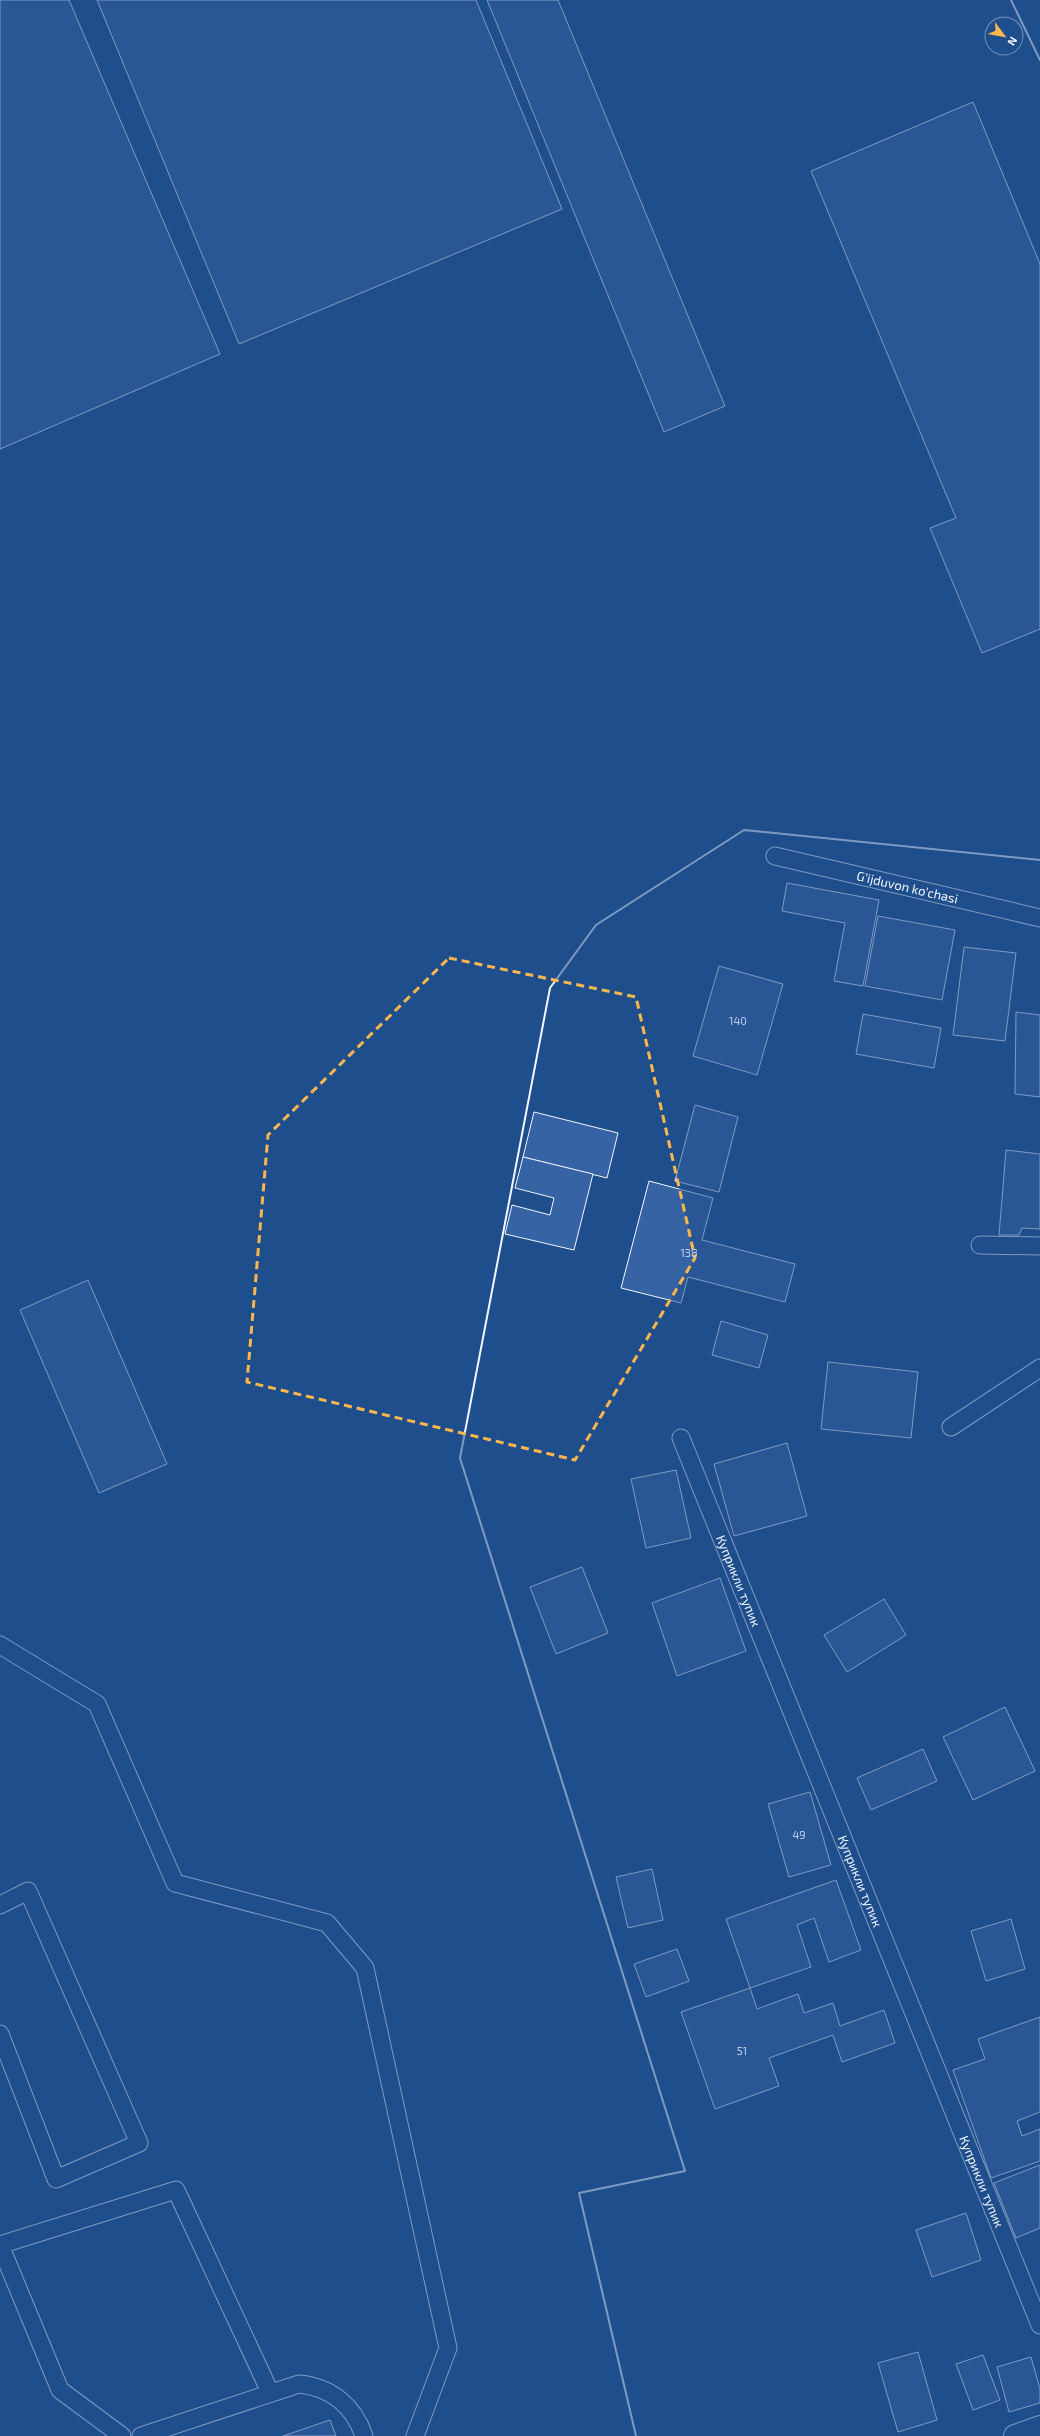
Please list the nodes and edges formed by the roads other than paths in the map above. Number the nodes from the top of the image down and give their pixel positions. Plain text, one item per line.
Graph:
1 (776, 856) dead end
2 (1040, 918) edge
3 (980, 1246) dead end
4 (1040, 1246) edge
5 (1040, 1368) edge
6 (951, 1427) dead end
7 (681, 1438) dead end
8 (0, 1646) edge
9 (0, 1905) edge
10 (0, 2034) edge
11 (0, 2245) edge
12 (1040, 2325) edge
13 (270, 2392) junction
14 (1040, 2426) edge
15 (122, 2436) edge
16 (141, 2436) edge
17 (364, 2436) edge
18 (415, 2436) edge
19 (1015, 2436) edge

1 - 2 lane, G'ijduvon ko'chasi
3 - 4 lane
5 - 6 lane
7 - 12 lane, Куприкли тупик
8 - 18 lane
9 - 10 lane
11 - 13 lane
11 - 15 lane
13 - 16 lane
13 - 17 lane
14 - 19 street

